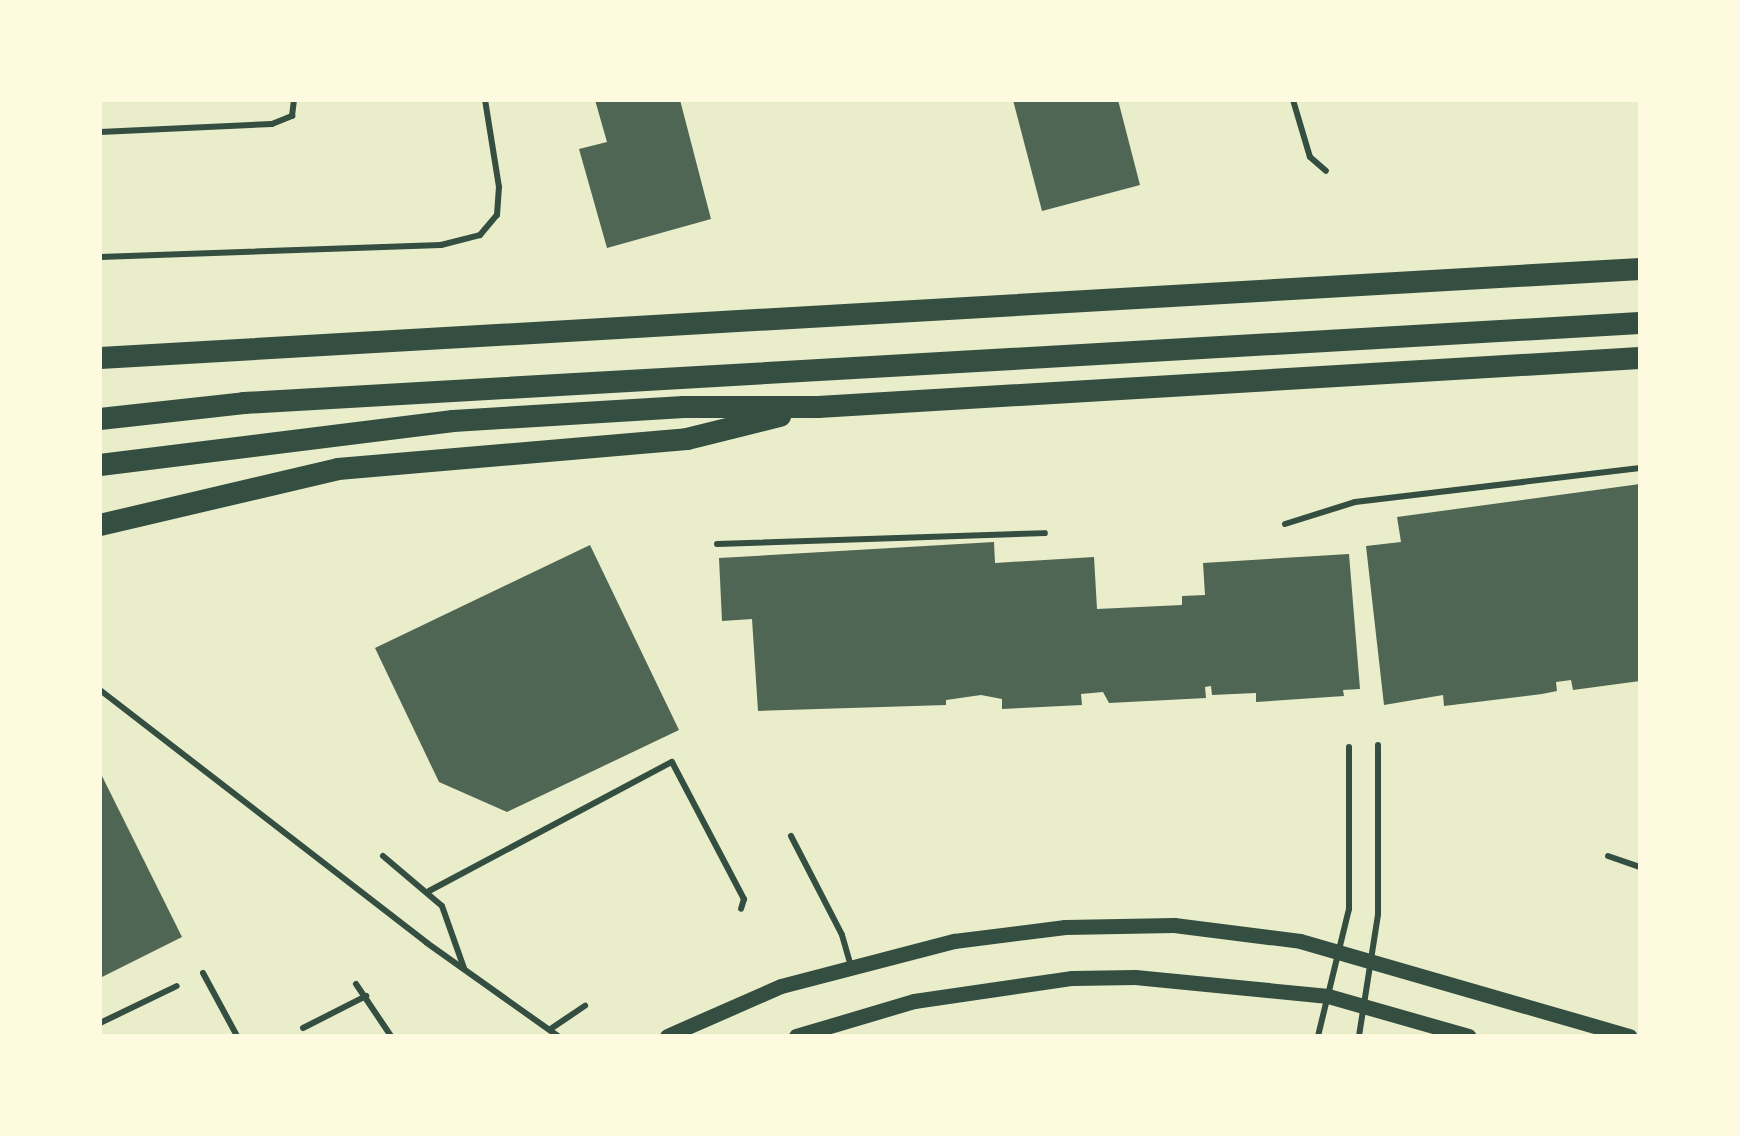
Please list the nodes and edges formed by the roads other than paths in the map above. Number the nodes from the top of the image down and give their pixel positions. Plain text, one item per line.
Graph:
1 (294, 100) edge
2 (485, 100) edge
3 (1293, 100) edge
4 (100, 132) edge
5 (1326, 171) dead end
6 (100, 257) edge
7 (1640, 269) edge
8 (1640, 323) edge
9 (1640, 358) edge
10 (100, 360) edge
11 (818, 407) junction
12 (100, 419) edge
13 (100, 465) edge
14 (1640, 468) edge
15 (1284, 524) dead end
16 (100, 525) edge
17 (1045, 533) dead end
18 (717, 544) dead end
19 (100, 690) edge
20 (1378, 745) dead end
21 (1349, 747) dead end
22 (791, 836) dead end
23 (383, 856) dead end
24 (1608, 856) dead end
25 (1640, 866) edge
26 (429, 890) junction
27 (741, 910) dead end
28 (1339, 950) junction
29 (1372, 958) junction
30 (851, 966) junction
31 (465, 969) junction
32 (203, 973) dead end
33 (356, 984) dead end
34 (177, 986) dead end
35 (366, 996) junction
36 (1328, 996) junction
37 (1366, 1004) junction
38 (585, 1006) dead end
39 (100, 1023) edge
40 (304, 1028) dead end
41 (552, 1028) junction
42 (816, 1032) edge
43 (237, 1036) edge
44 (391, 1036) edge
45 (558, 1036) edge
46 (668, 1036) edge
47 (796, 1036) edge
48 (1318, 1036) edge
49 (1359, 1036) edge
50 (1468, 1036) edge
51 (1630, 1036) edge

1 - 4 lane
2 - 6 lane
3 - 5 lane
7 - 10 highway
8 - 12 highway
9 - 11 highway
11 - 13 highway
11 - 16 highway
14 - 15 lane
17 - 18 lane
19 - 31 lane
20 - 29 lane
21 - 28 lane
22 - 30 lane
23 - 26 lane
24 - 25 lane
26 - 27 lane
26 - 31 lane
28 - 29 street
28 - 30 street
28 - 36 lane
29 - 37 lane
29 - 51 street
30 - 46 street
31 - 41 lane
32 - 43 lane
33 - 35 lane
34 - 39 lane
35 - 40 lane
35 - 44 lane
36 - 37 street
36 - 42 street
36 - 48 lane
37 - 49 lane
37 - 50 street
38 - 41 lane
41 - 45 lane
42 - 47 street

